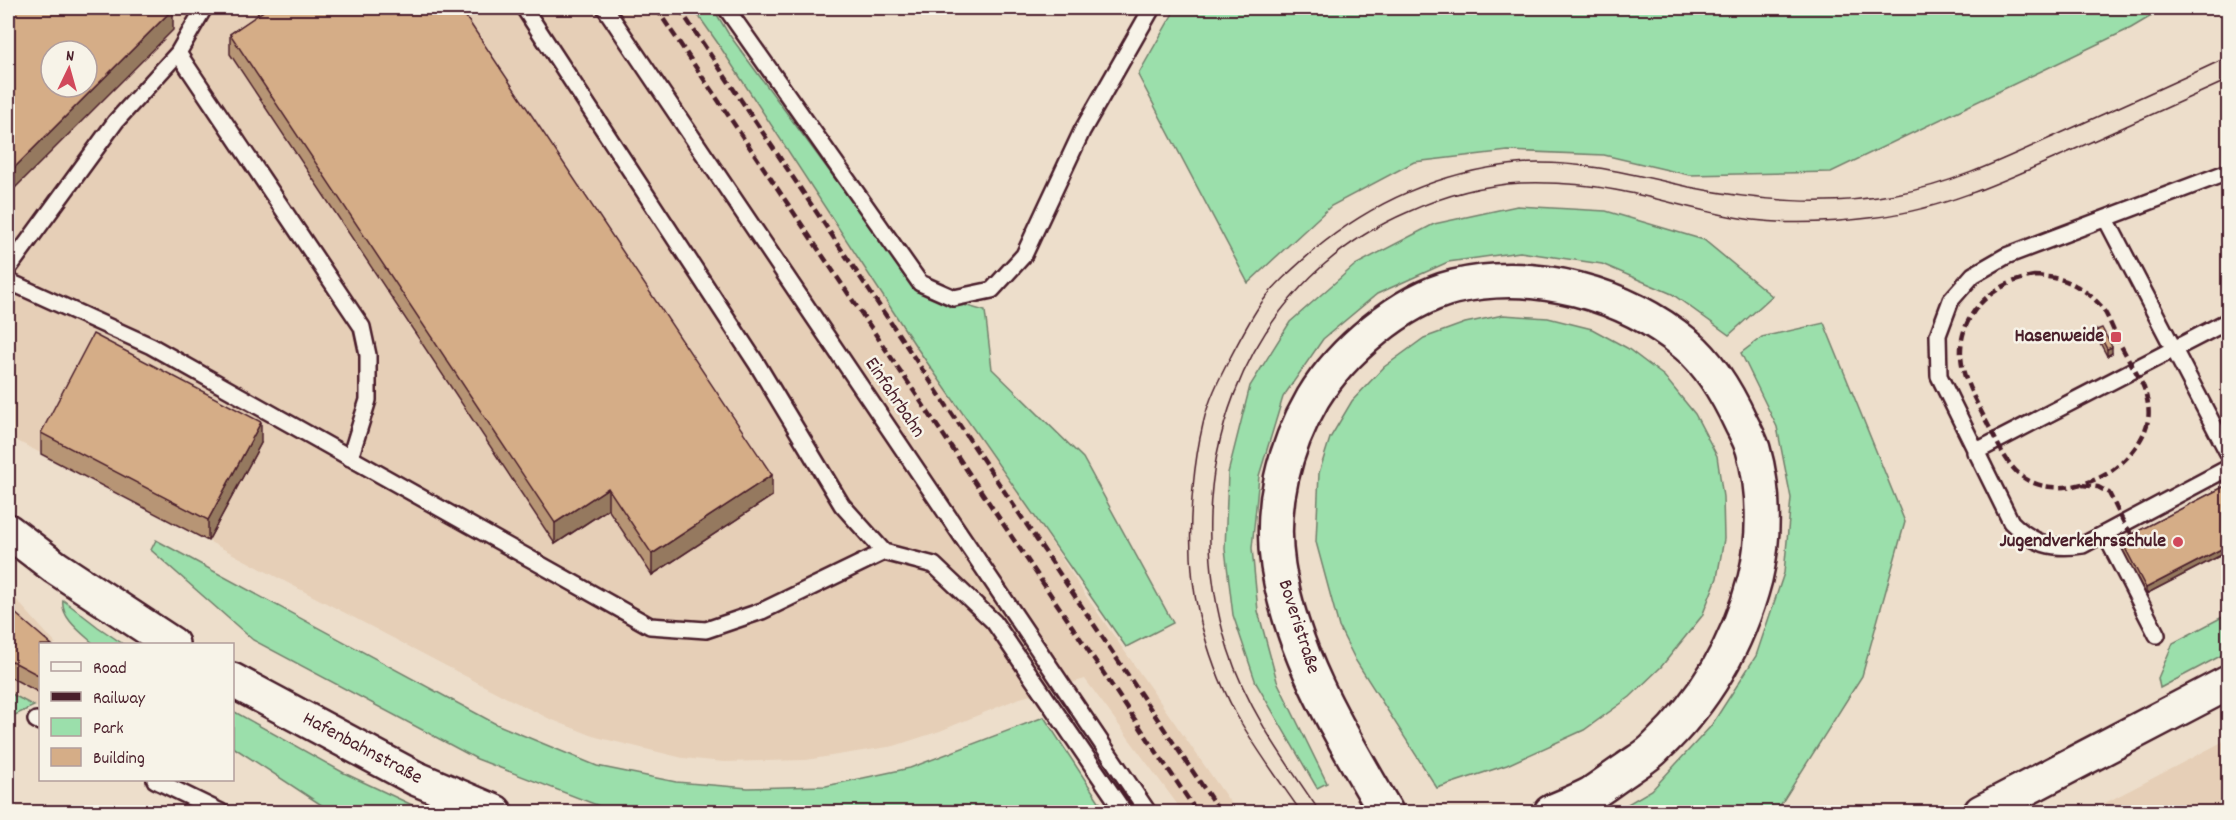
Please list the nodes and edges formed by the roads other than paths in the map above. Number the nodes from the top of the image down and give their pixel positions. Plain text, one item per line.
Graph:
1 (204, 8) edge
2 (524, 8) edge
3 (605, 8) edge
4 (726, 8) edge
5 (1152, 8) edge
6 (178, 53) junction
7 (2229, 172) edge
8 (2106, 219) junction
9 (8, 268) edge
10 (8, 281) edge
11 (2229, 321) edge
12 (2173, 349) junction
13 (1975, 452) junction
14 (2229, 453) edge
15 (350, 458) junction
16 (2229, 468) edge
17 (8, 531) edge
18 (2105, 534) junction
19 (884, 552) junction
20 (2157, 635) dead end
21 (169, 643) edge
22 (234, 681) edge
23 (2229, 683) edge
24 (157, 781) edge
25 (221, 813) edge
26 (495, 813) edge
27 (1124, 813) edge
28 (1148, 813) edge
29 (1386, 813) edge
30 (1551, 813) edge
31 (1981, 813) edge

1 - 6 lane
2 - 19 lane
3 - 28 lane, Einfahrbahn
4 - 5 lane
6 - 9 lane
6 - 15 lane
7 - 8 lane
8 - 12 lane
8 - 13 lane
10 - 15 lane
11 - 12 lane
12 - 13 lane
12 - 14 lane
13 - 18 lane
15 - 19 lane
16 - 18 lane
17 - 21 main road
18 - 20 lane
19 - 27 lane
22 - 26 main road, Hafenbahnstraße
23 - 31 main road
24 - 25 lane
29 - 30 main road, Boveristraße

